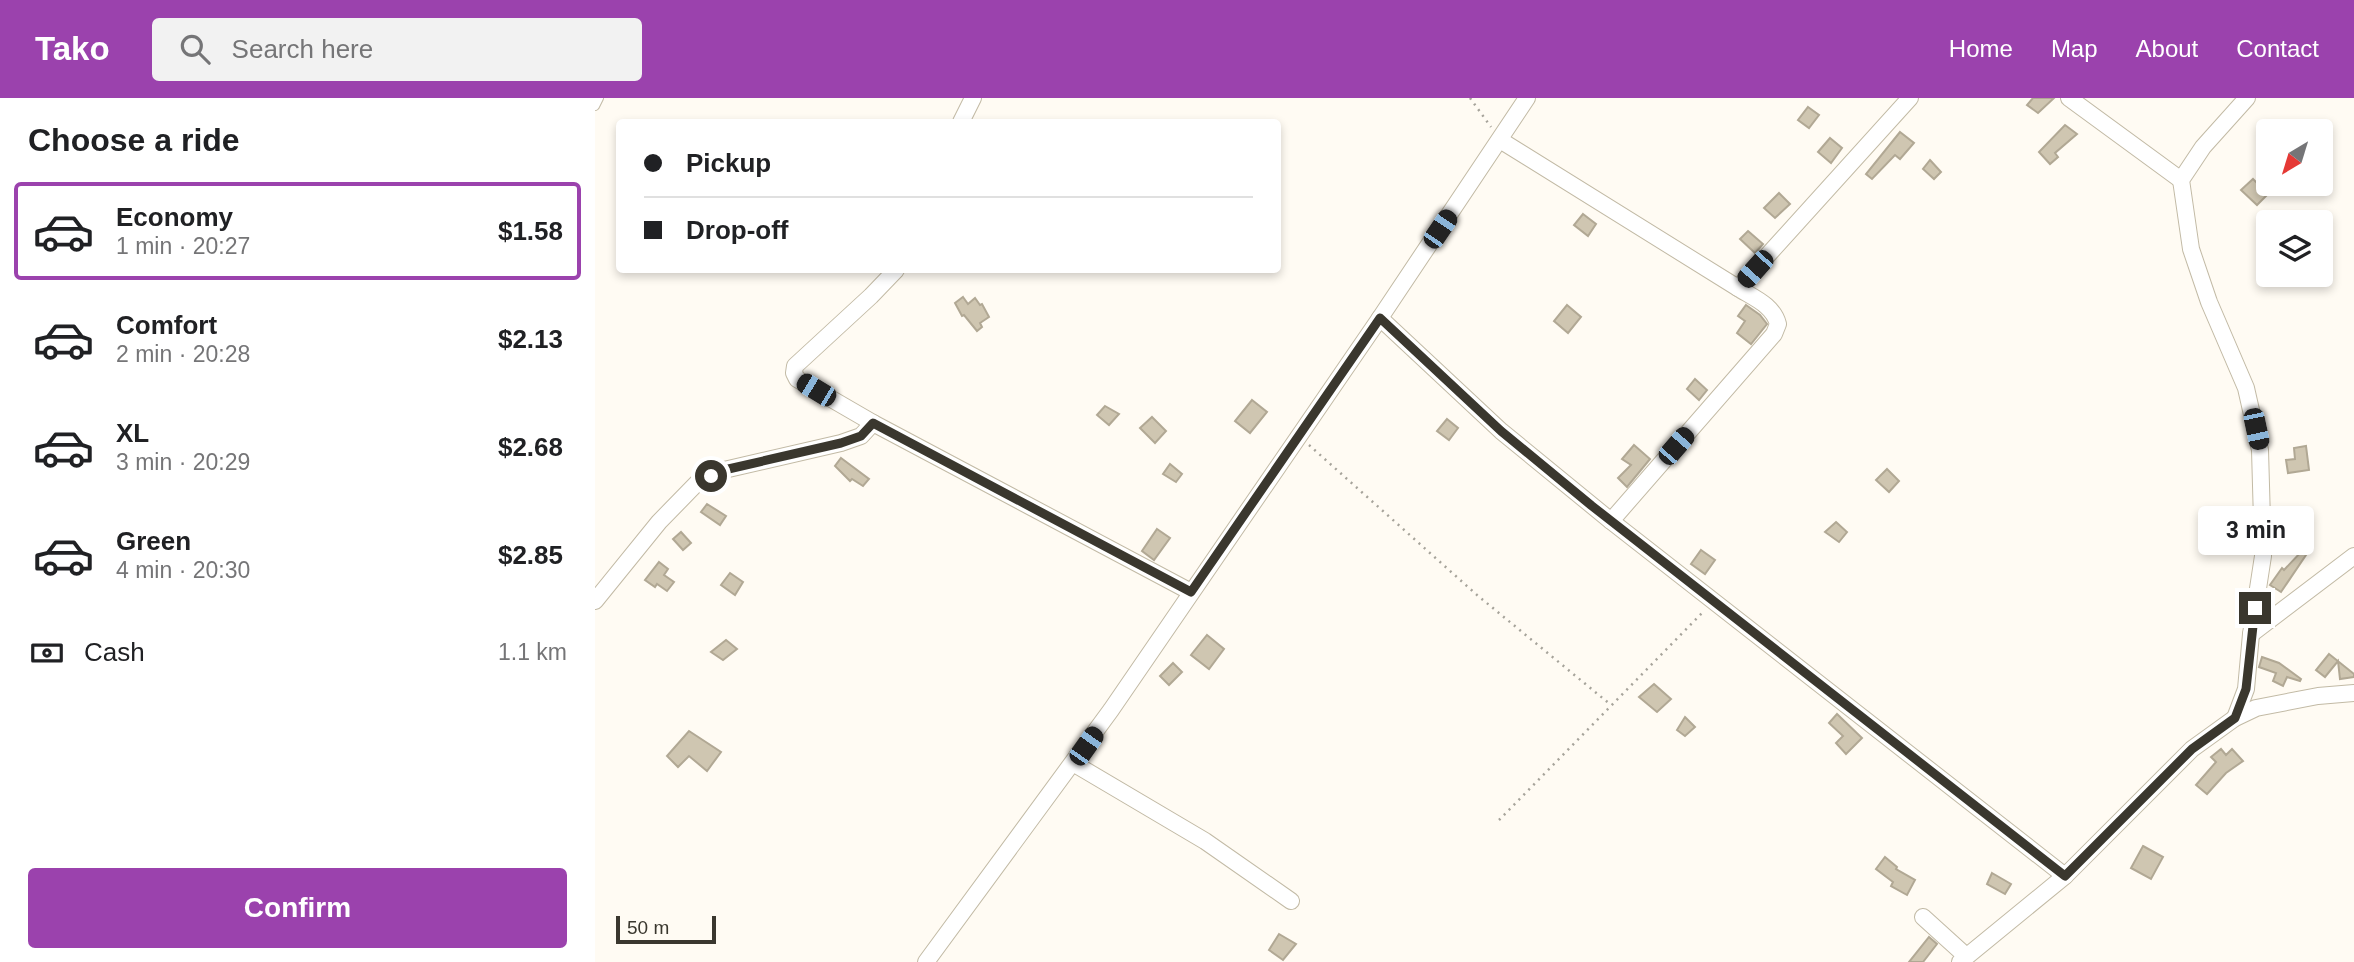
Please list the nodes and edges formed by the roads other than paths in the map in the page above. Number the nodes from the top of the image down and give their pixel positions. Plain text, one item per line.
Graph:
1 (599, 98) edge
2 (972, 98) edge
3 (1527, 98) edge
4 (1910, 98) edge
5 (2069, 98) edge
6 (2246, 98) edge
7 (595, 106) edge
8 (962, 119) edge
9 (1500, 140) junction
10 (2182, 180) junction
11 (892, 273) edge
12 (1738, 288) junction
13 (1380, 318) junction
14 (873, 423) junction
15 (1611, 521) junction
16 (2354, 556) edge
17 (1191, 592) junction
18 (595, 601) edge
19 (2251, 634) junction
20 (2354, 693) edge
21 (2235, 718) junction
22 (1073, 763) junction
23 (2065, 876) junction
24 (1291, 901) dead end
25 (1923, 917) dead end
26 (1963, 959) edge
27 (926, 962) edge

1 - 7 lane
2 - 8 street
3 - 9 street
4 - 12 street
5 - 10 street
6 - 10 street
9 - 12 street
9 - 13 street
10 - 19 street
11 - 14 street
12 - 15 street
13 - 15 street
13 - 17 street
14 - 17 street
14 - 18 street
15 - 23 street
16 - 19 street
17 - 22 street
19 - 21 street
20 - 21 street
21 - 23 street
22 - 24 street
22 - 27 street
23 - 26 street
25 - 26 street

